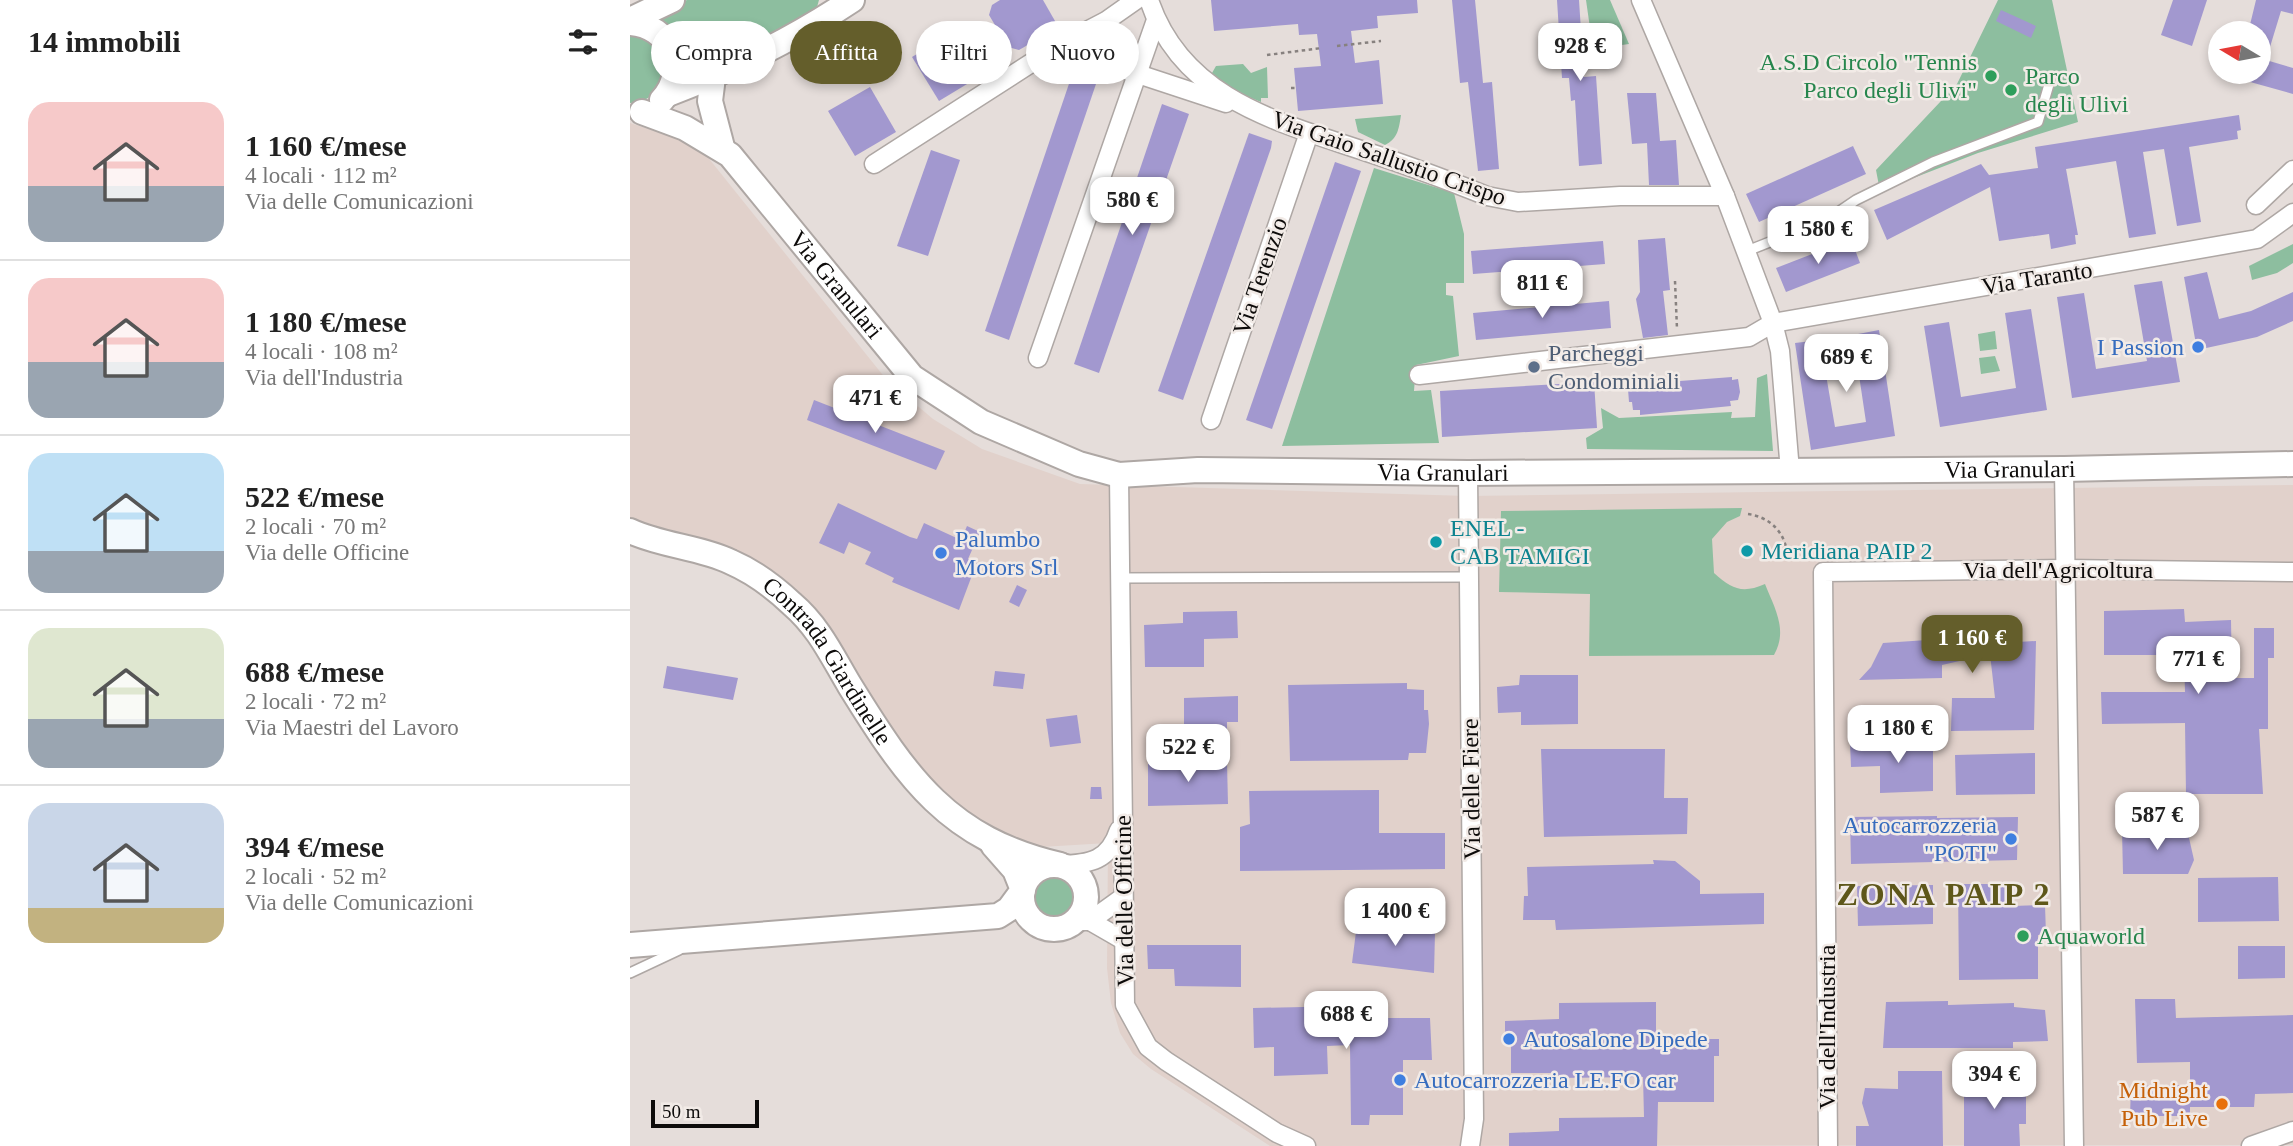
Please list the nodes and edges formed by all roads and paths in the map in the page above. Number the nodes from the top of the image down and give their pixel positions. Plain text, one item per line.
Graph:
1 (672, 0) edge
2 (852, 0) edge
3 (1136, 0) edge
4 (1149, 0) edge
5 (1641, 0) edge
6 (825, 10) edge
7 (1156, 20) junction
8 (1107, 21) edge
9 (630, 22) edge
10 (1381, 41) dead end
11 (1338, 46) dead end
12 (776, 47) edge
13 (1322, 48) dead end
14 (1267, 55) dead end
15 (1026, 66) edge
16 (1139, 66) edge
17 (1139, 75) edge
18 (2050, 81) dead end
19 (694, 84) edge
20 (712, 84) edge
21 (1133, 84) edge
22 (1296, 88) dead end
23 (1291, 89) dead end
24 (668, 94) junction
25 (1250, 110) junction
26 (636, 113) edge
27 (1309, 133) junction
28 (722, 147) junction
29 (874, 164) dead end
30 (2293, 170) edge
31 (1725, 196) junction
32 (2256, 205) dead end
33 (2293, 213) edge
34 (1747, 251) junction
35 (1675, 281) dead end
36 (1773, 323) junction
37 (1678, 336) dead end
38 (1038, 358) dead end
39 (1419, 375) dead end
40 (1211, 420) dead end
41 (2293, 464) edge
42 (2064, 469) junction
43 (1790, 471) junction
44 (1468, 473) junction
45 (1119, 475) junction
46 (1748, 514) dead end
47 (630, 531) edge
48 (1787, 552) dead end
49 (2065, 569) junction
50 (1823, 572) joint
51 (2293, 572) edge
52 (1469, 577) junction
53 (1120, 578) junction
54 (1123, 820) junction
55 (991, 842) junction
56 (1071, 865) junction
57 (1023, 890) junction
58 (1122, 890) junction
59 (971, 920) junction
60 (1083, 921) junction
61 (1040, 927) junction
62 (707, 939) junction
63 (1123, 940) junction
64 (630, 945) edge
65 (630, 973) edge
66 (2293, 1131) edge
67 (1306, 1146) edge
68 (1469, 1146) edge
69 (1828, 1146) edge
70 (2074, 1146) edge
71 (2251, 1146) edge

1 - 9 street
2 - 6 street
3 - 8 street
4 - 7 street, Via Gaio Sallustio Crispo
5 - 31 street
6 - 12 street
7 - 16 street
7 - 25 street, Via Gaio Sallustio Crispo
9 - 24 street
10 - 11 path
13 - 14 path
15 - 29 street
17 - 25 street
18 - 34 lane
19 - 24 street
20 - 28 street
21 - 38 street
22 - 23 path
24 - 26 street
25 - 27 street, Via Gaio Sallustio Crispo
26 - 28 street
27 - 31 street, Via Gaio Sallustio Crispo
27 - 40 street, Via Terenzio
28 - 45 street, Via Granulari
30 - 32 street
31 - 34 street
33 - 36 street, Via Taranto
34 - 36 street
35 - 37 path
36 - 39 street
36 - 43 street
41 - 42 street, Via Granulari
42 - 43 street, Via Granulari
42 - 49 street
43 - 44 street, Via Granulari
44 - 45 street, Via Granulari
44 - 52 street, Via delle Fiere
45 - 53 street, Via delle Officine
46 - 48 path
47 - 55 street, Contrada Giardinelle
49 - 50 street, Via dell'Agricoltura
49 - 51 street, Via dell'Agricoltura
49 - 70 street
50 - 69 street, Via dell'Industria
52 - 53 lane
52 - 68 street, Via delle Fiere
53 - 54 street, Via delle Officine
54 - 56 street
54 - 58 street, Via delle Officine
55 - 56 street
55 - 57 street
56 - 57 street
56 - 58 street
56 - 60 street
57 - 59 street
57 - 61 street
58 - 60 street
58 - 63 street, Via delle Officine
59 - 61 street
59 - 62 street
60 - 61 street
60 - 63 street
62 - 64 street
62 - 65 lane
63 - 67 street, Via delle Officine
66 - 71 street

